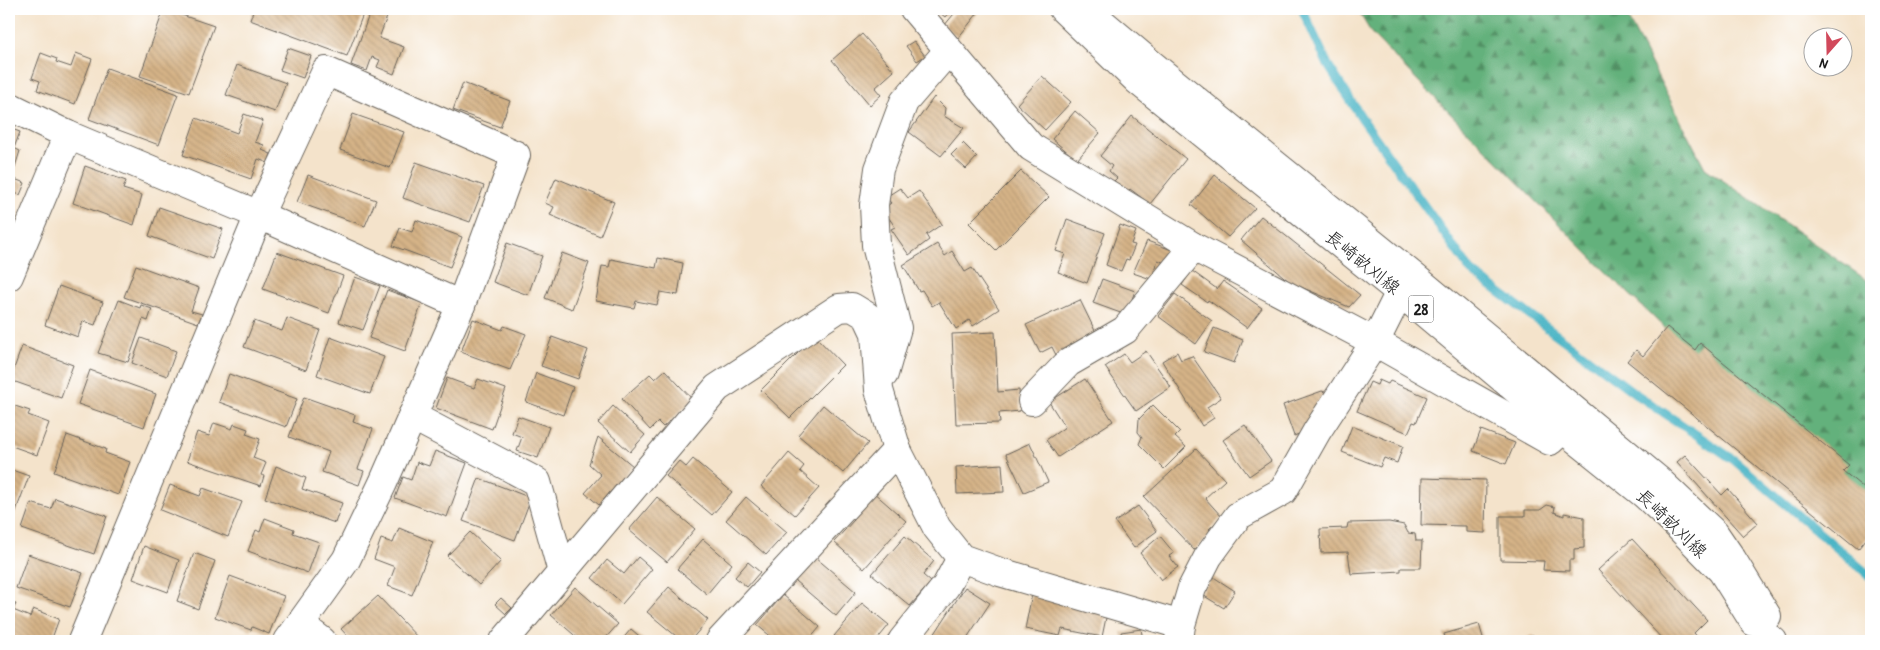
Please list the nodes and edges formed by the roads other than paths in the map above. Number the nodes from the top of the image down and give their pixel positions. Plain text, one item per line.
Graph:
1 (914, 9) edge
2 (1063, 9) edge
3 (1086, 9) edge
4 (948, 51) junction
5 (9, 106) edge
6 (68, 135) junction
7 (259, 215) junction
8 (1194, 247) junction
9 (9, 276) edge
10 (1400, 292) junction
11 (461, 305) junction
12 (1376, 342) junction
13 (880, 390) junction
14 (1032, 401) dead end
15 (412, 416) junction
16 (1563, 429) junction
17 (897, 450) junction
18 (961, 558) junction
19 (562, 572) junction
20 (294, 633) edge
21 (1180, 633) edge
22 (1767, 634) edge
23 (82, 641) edge
24 (322, 641) edge
25 (504, 641) edge
26 (720, 641) edge
27 (902, 641) edge

1 - 4 street
2 - 10 street, 長崎畝刈線 / 28
3 - 22 street, 長崎畝刈線 / 28
4 - 8 street
4 - 13 street
5 - 6 street
6 - 7 street
6 - 9 street
7 - 11 street
7 - 11 street
7 - 23 street
8 - 12 street
8 - 14 street
10 - 12 street
10 - 16 street, 長崎畝刈線 / 28
11 - 15 street
12 - 16 street
12 - 21 street
13 - 17 street
13 - 19 street
15 - 19 street
15 - 20 street
16 - 22 street, 長崎畝刈線 / 28
17 - 18 street
17 - 26 street
18 - 21 street
18 - 27 street
19 - 25 street
20 - 24 street

